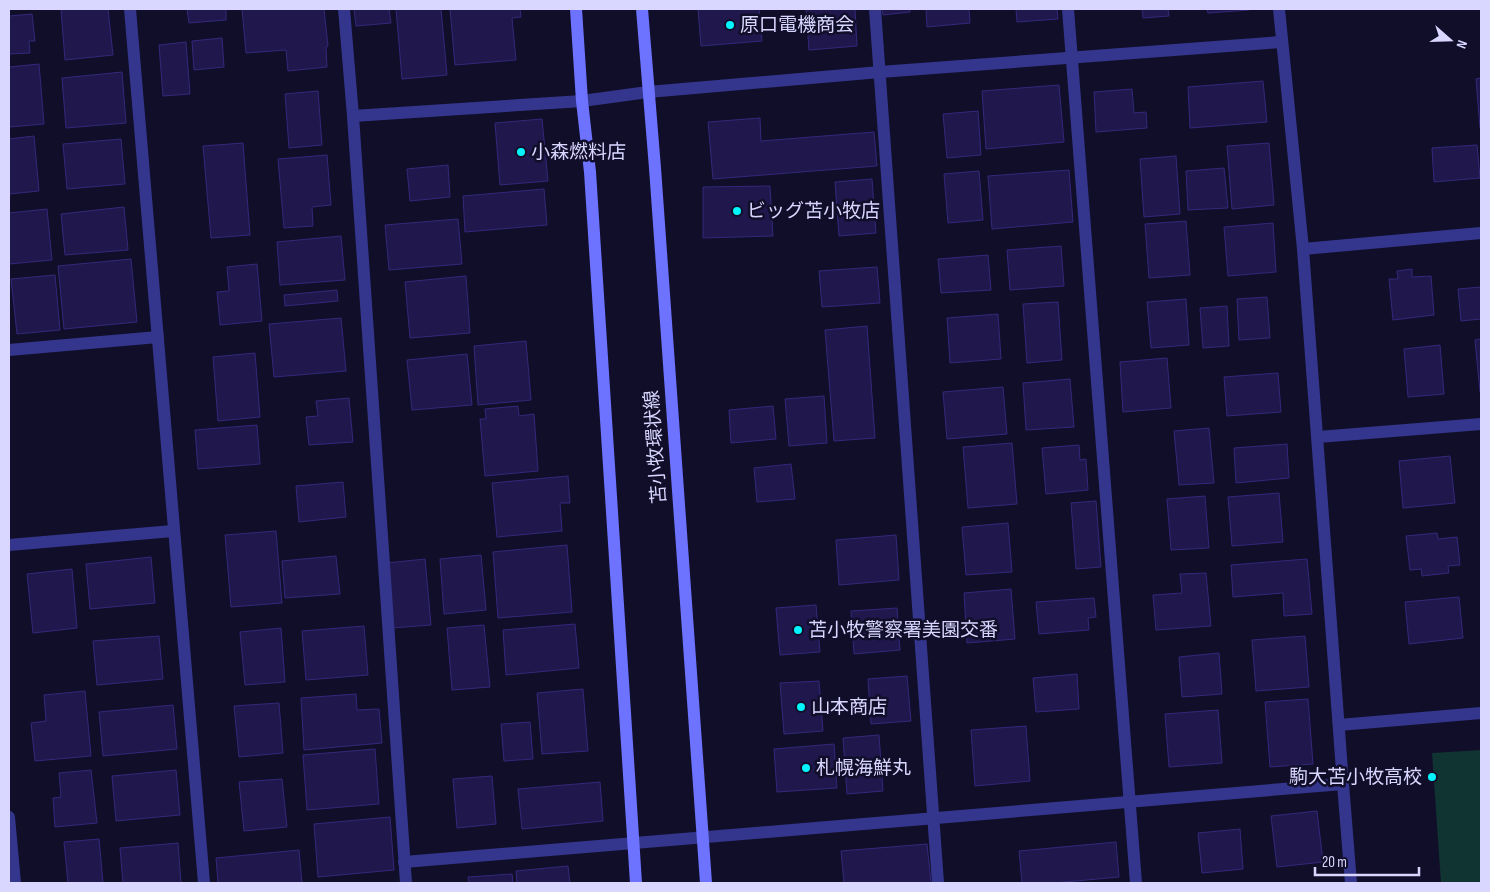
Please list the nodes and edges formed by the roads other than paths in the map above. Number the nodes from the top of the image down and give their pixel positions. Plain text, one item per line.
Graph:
1 (130, 9) edge
2 (344, 9) edge
3 (576, 9) edge
4 (642, 9) edge
5 (874, 9) edge
6 (1068, 9) edge
7 (1279, 9) edge
8 (1281, 42) junction
9 (1072, 58) junction
10 (880, 72) junction
11 (648, 92) junction
12 (582, 101) junction
13 (353, 116) junction
14 (1481, 233) edge
15 (1303, 249) junction
16 (158, 337) junction
17 (9, 350) edge
18 (1481, 424) edge
19 (1318, 437) junction
20 (173, 531) junction
21 (9, 545) edge
22 (1481, 713) edge
23 (1339, 725) junction
24 (1343, 784) junction
25 (1129, 803) junction
26 (9, 817) edge
27 (933, 818) junction
28 (703, 837) junction
29 (633, 842) junction
30 (404, 862) junction
31 (15, 883) edge
32 (204, 883) edge
33 (406, 883) edge
34 (636, 883) edge
35 (706, 883) edge
36 (938, 883) edge
37 (1136, 883) edge
38 (1352, 883) edge

1 - 16 street
2 - 13 street
3 - 12 main road
4 - 11 main road, 苫小牧環状線
5 - 10 street
6 - 9 street
7 - 8 street
8 - 9 street
8 - 15 street
9 - 10 street
9 - 25 street
10 - 11 street
10 - 27 street
11 - 12 street
11 - 28 main road, 苫小牧環状線
12 - 13 street
12 - 29 main road
13 - 30 street
14 - 15 street
15 - 19 street
16 - 17 street
16 - 20 street
18 - 19 street
19 - 23 street
20 - 21 street
20 - 32 street
22 - 23 street
23 - 24 street
24 - 25 street
24 - 38 street
25 - 27 street
25 - 37 street
26 - 31 street
27 - 28 street
27 - 36 street
28 - 29 street
28 - 35 main road, 苫小牧環状線
29 - 30 street
29 - 34 main road
30 - 33 street

